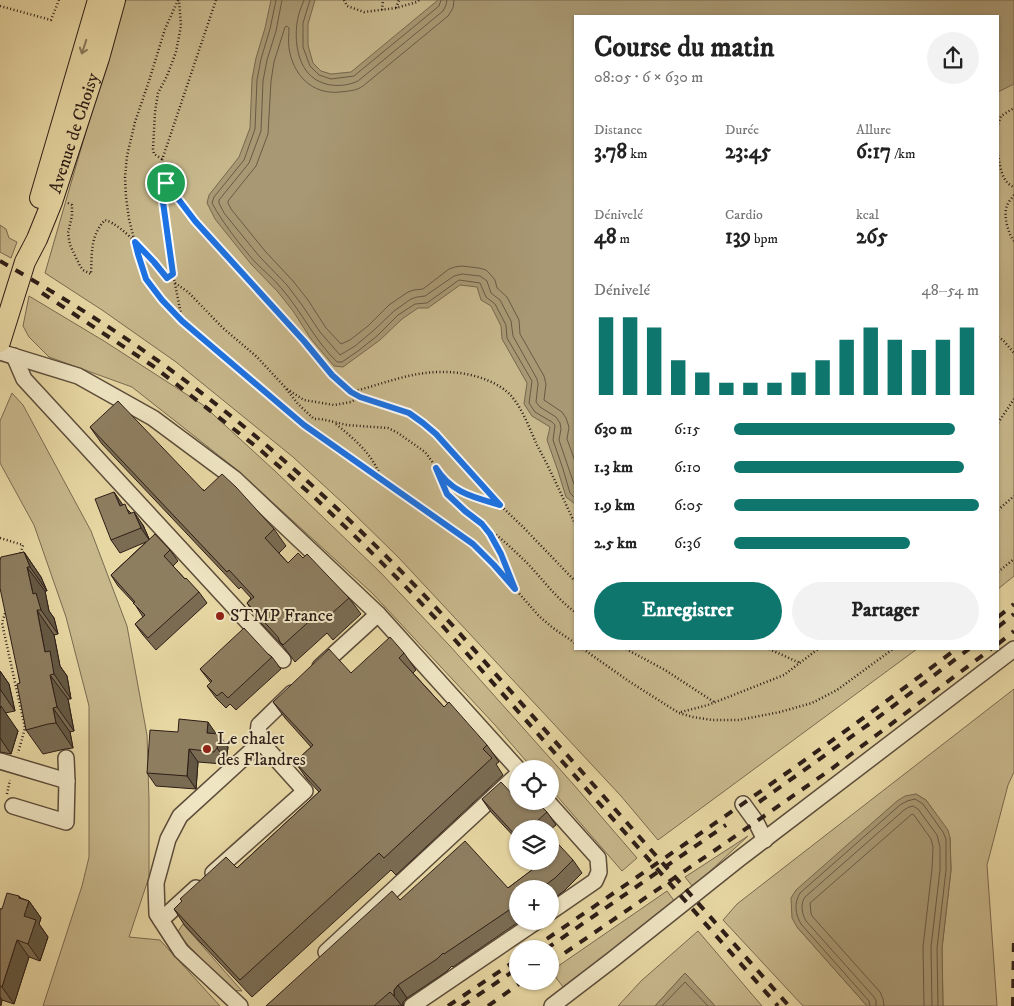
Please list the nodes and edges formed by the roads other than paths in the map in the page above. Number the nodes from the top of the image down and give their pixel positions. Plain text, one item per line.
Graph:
1 (99, 0) edge
2 (115, 0) edge
3 (105, 36) junction
4 (25, 262) junction
5 (3, 346) edge
6 (378, 614) junction
7 (1014, 649) edge
8 (283, 660) edge
9 (261, 742) junction
10 (66, 758) dead end
11 (510, 760) edge
12 (7, 763) edge
13 (67, 781) junction
14 (509, 782) edge
15 (9, 803) road end
16 (743, 804) dead end
17 (555, 810) edge
18 (765, 840) junction
19 (559, 906) edge
20 (161, 920) junction
21 (524, 930) edge
22 (318, 960) edge
23 (240, 1006) edge
24 (412, 1006) edge
25 (552, 1006) edge

1 - 3 street
1 -> 4 main road, Avenue de Choisy
2 - 3 main road, Avenue de Choisy
3 - 4 main road, Avenue de Choisy
4 - 5 main road, Avenue de Choisy
5 - 6 street
5 - 8 street
6 - 9 street
6 - 11 street
7 - 18 street
9 - 20 street
9 - 20 street
10 - 13 street
12 - 13 street
13 - 15 street
14 - 22 street
16 - 18 street
17 - 19 street
18 - 25 street
20 - 23 street
21 - 24 street

